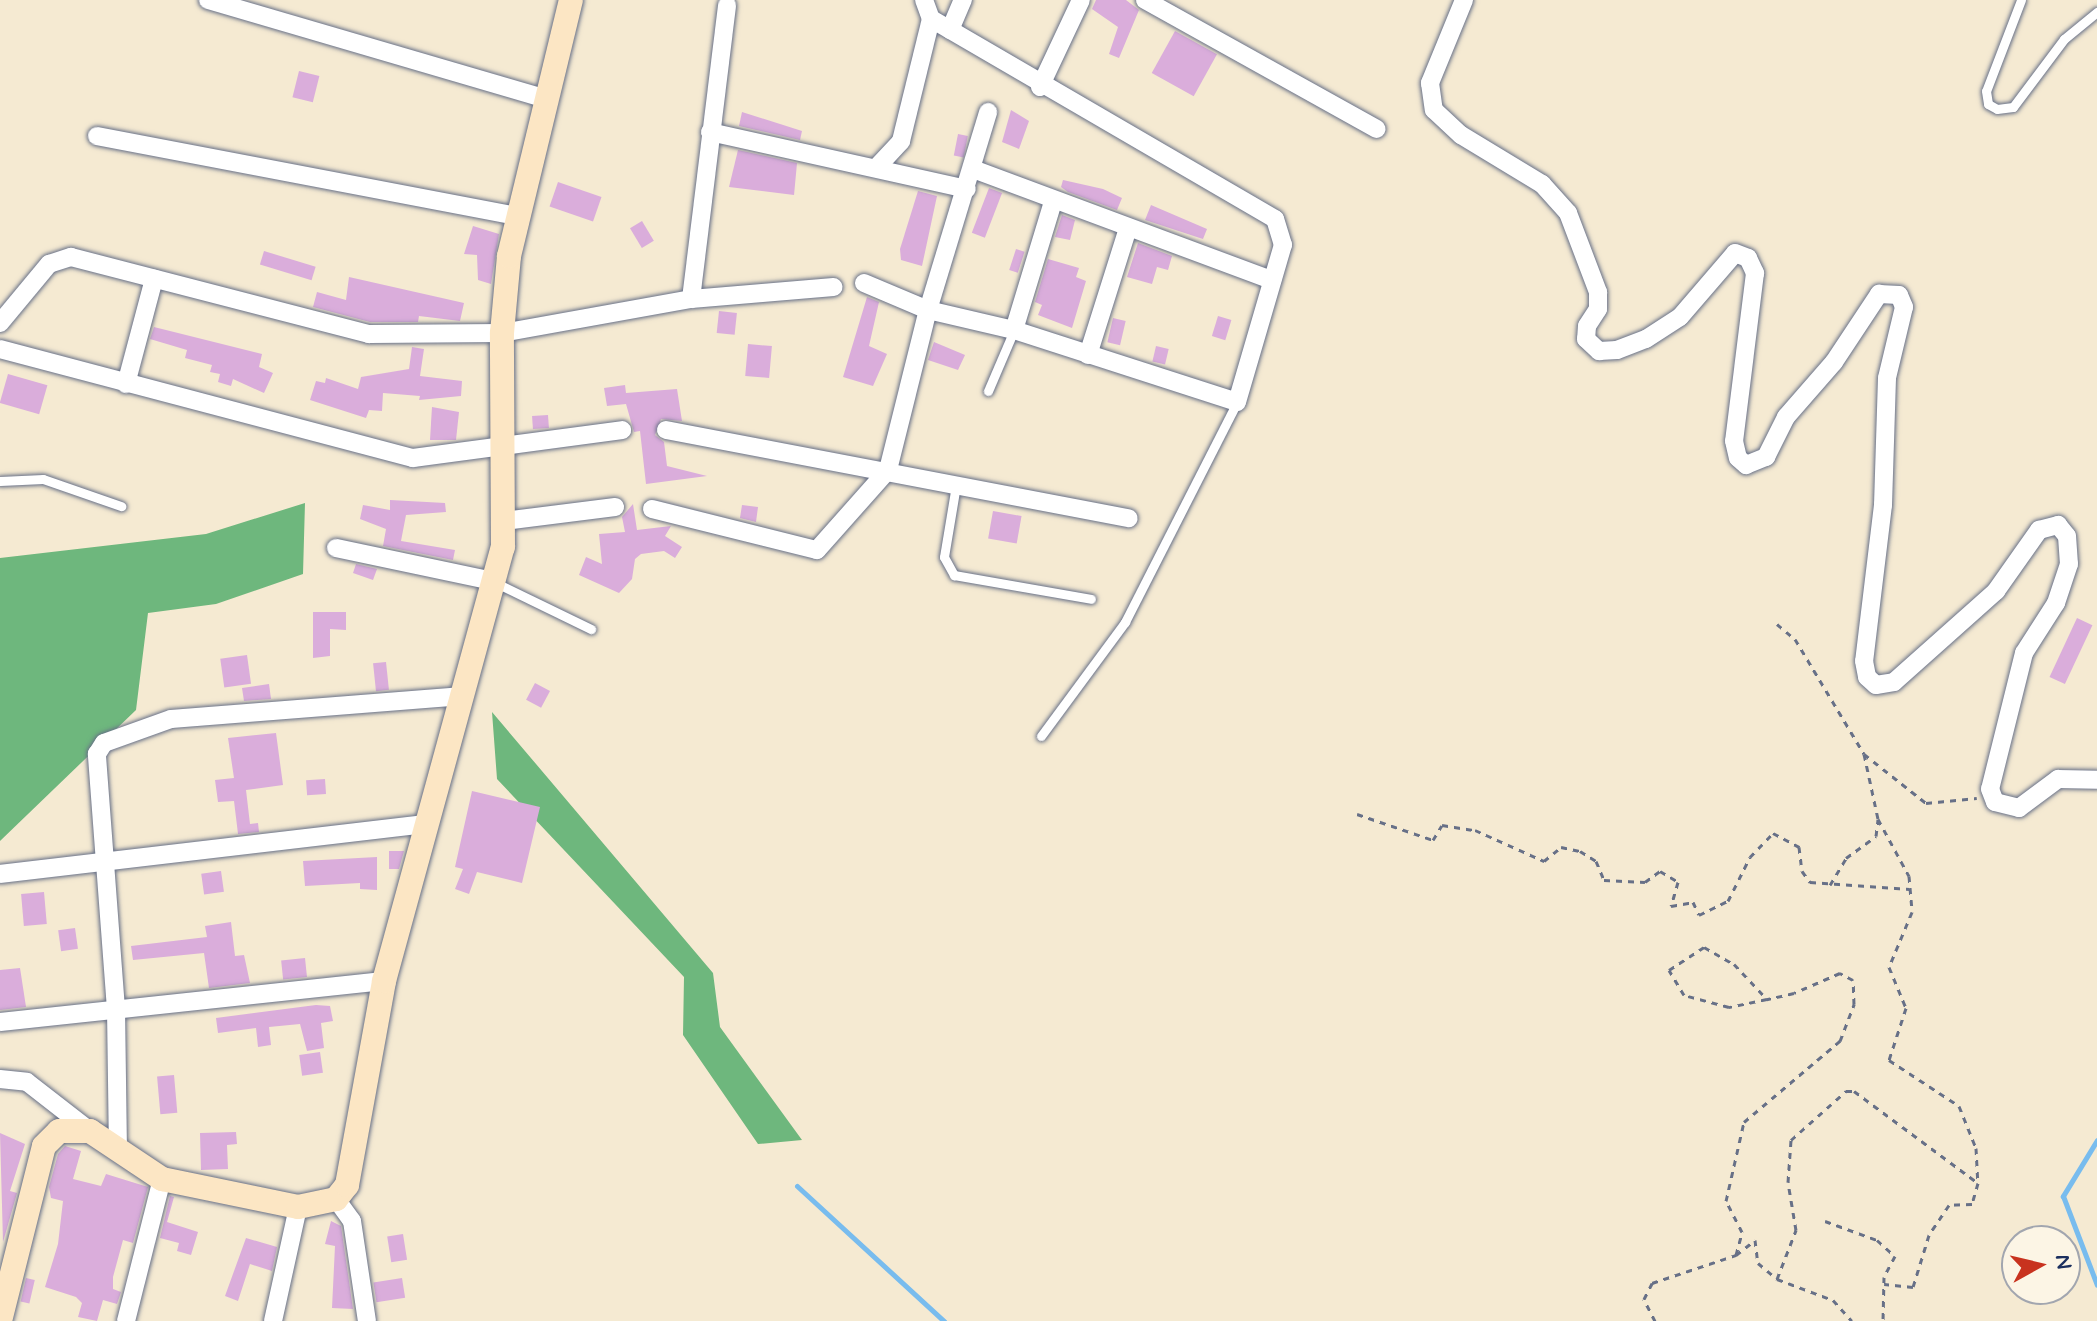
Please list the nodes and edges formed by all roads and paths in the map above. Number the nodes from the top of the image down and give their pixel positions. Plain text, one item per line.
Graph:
1 (208, 0) edge
2 (571, 0) edge
3 (924, 0) edge
4 (963, 0) edge
5 (1081, 0) edge
6 (1145, 0) edge
7 (1464, 0) edge
8 (2021, 0) edge
9 (727, 5) dead end
10 (2097, 12) edge
11 (931, 19) junction
12 (950, 30) junction
13 (1040, 87) junction
14 (544, 98) junction
15 (988, 112) dead end
16 (1377, 129) dead end
17 (710, 132) junction
18 (97, 136) dead end
19 (878, 166) junction
20 (973, 169) junction
21 (967, 189) junction
22 (1053, 202) junction
23 (516, 216) junction
24 (1128, 228) junction
25 (154, 279) junction
26 (1272, 280) junction
27 (864, 283) dead end
28 (833, 287) dead end
29 (691, 299) junction
30 (928, 310) junction
31 (0, 323) edge
32 (1014, 330) junction
33 (502, 333) junction
34 (0, 349) edge
35 (1088, 355) junction
36 (126, 384) junction
37 (988, 391) dead end
38 (1237, 402) junction
39 (622, 430) dead end
40 (666, 430) dead end
41 (505, 449) junction
42 (888, 470) junction
43 (0, 481) edge
44 (956, 482) junction
45 (121, 506) dead end
46 (615, 507) dead end
47 (652, 509) dead end
48 (1129, 518) dead end
49 (504, 521) junction
50 (336, 548) dead end
51 (492, 581) junction
52 (1091, 599) dead end
53 (1777, 624) dead end
54 (591, 629) dead end
55 (463, 696) junction
56 (1041, 736) dead end
57 (1864, 754) junction
58 (2097, 780) edge
59 (1992, 793) junction
60 (1357, 814) dead end
61 (1878, 819) junction
62 (427, 824) junction
63 (107, 860) junction
64 (0, 874) edge
65 (1830, 885) junction
66 (1910, 889) junction
67 (384, 981) junction
68 (1767, 999) junction
69 (116, 1009) junction
70 (0, 1022) edge
71 (0, 1079) edge
72 (90, 1131) junction
73 (118, 1152) junction
74 (162, 1179) junction
75 (1978, 1183) junction
76 (336, 1199) junction
77 (298, 1207) junction
78 (1825, 1221) dead end
79 (1736, 1255) junction
80 (1777, 1279) junction
81 (1884, 1284) junction
82 (0, 1321) edge
83 (126, 1321) edge
84 (273, 1321) edge
85 (367, 1321) edge
86 (1655, 1321) edge
87 (1852, 1321) edge
88 (1883, 1321) edge

1 - 14 street
2 - 14 street
3 - 11 street
4 - 12 street
5 - 13 street
6 - 16 street
7 - 59 street
8 - 10 lane
9 - 17 street
11 - 12 street
11 - 19 street
12 - 13 street
13 - 26 street
14 - 23 street
15 - 20 street
17 - 19 street
17 - 29 street
18 - 23 street
19 - 21 street
20 - 21 street
20 - 22 street
21 - 30 street
22 - 24 street
22 - 32 street
23 - 33 street
24 - 26 street
24 - 35 street
25 - 31 street
25 - 33 street
25 - 36 street
26 - 38 street
27 - 30 street
28 - 29 street
29 - 33 street
30 - 32 street
30 - 42 street
32 - 35 street
32 - 37 lane
33 - 41 street
34 - 36 street
35 - 38 street
36 - 41 street
38 - 56 lane
39 - 41 street
40 - 42 street
41 - 49 street
42 - 44 street
42 - 47 street
43 - 45 lane
44 - 48 street
44 - 52 lane
46 - 49 street
49 - 51 street
50 - 51 street
51 - 54 lane
51 - 55 street
53 - 57 path
55 - 62 street
55 - 63 street
57 - 59 path
57 - 61 path
58 - 59 street
60 - 65 path
61 - 65 path
61 - 66 path
62 - 63 street
62 - 67 street
63 - 64 street
63 - 69 street
65 - 66 path
66 - 75 path
67 - 69 street
67 - 76 street
68 - 68 path
68 - 79 path
69 - 70 street
69 - 73 street
71 - 72 street
72 - 73 street
72 - 82 street
73 - 74 street
74 - 77 street
74 - 83 street
75 - 80 path
75 - 81 path
76 - 77 street
76 - 85 street
77 - 84 street
78 - 81 path
79 - 80 path
79 - 86 path
80 - 87 path
81 - 88 path

